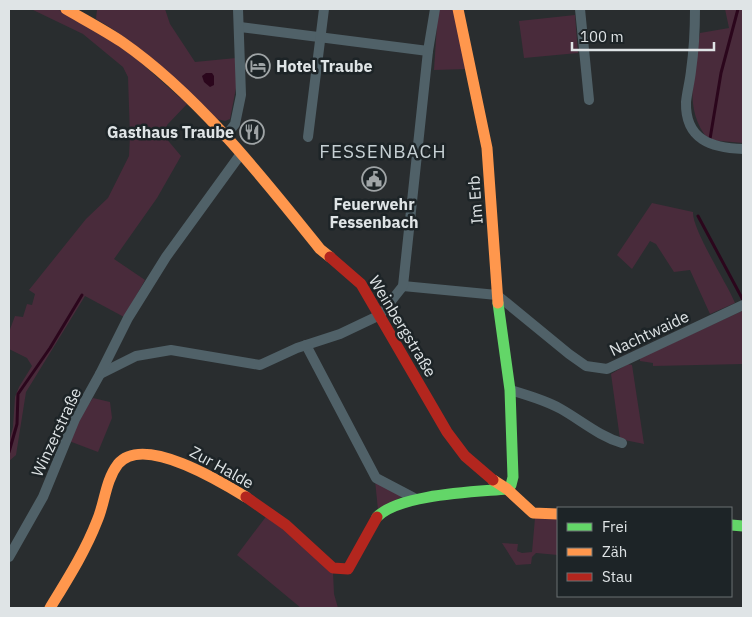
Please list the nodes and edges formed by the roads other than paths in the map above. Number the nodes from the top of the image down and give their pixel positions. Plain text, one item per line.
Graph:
1 (66, 9) edge
2 (238, 9) edge
3 (324, 9) edge
4 (435, 9) edge
5 (458, 9) edge
6 (580, 9) edge
7 (695, 9) edge
8 (240, 26) junction
9 (320, 37) junction
10 (428, 51) junction
11 (589, 100) dead end
12 (308, 137) dead end
13 (225, 138) junction
14 (743, 149) edge
15 (240, 155) junction
16 (403, 286) junction
17 (497, 296) junction
18 (743, 305) edge
19 (380, 315) junction
20 (306, 345) junction
21 (100, 374) junction
22 (510, 390) junction
23 (622, 443) dead end
24 (507, 489) junction
25 (416, 499) junction
26 (557, 514) edge
27 (9, 557) edge
28 (50, 608) edge

1 - 13 street, Weinbergstraße
2 - 8 street
3 - 9 street
4 - 10 street
5 - 17 street, Im Erb
6 - 11 street
7 - 14 street
8 - 9 street
8 - 13 street
9 - 10 street
9 - 12 street
10 - 16 street
13 - 15 street, Weinbergstraße
15 - 19 street, Weinbergstraße
15 - 21 street
16 - 17 street
16 - 19 street, Winzerstraße
17 - 18 street, Nachtwaide
17 - 22 street, Im Erb
19 - 20 street, Winzerstraße
19 - 24 street, Weinbergstraße
20 - 21 street, Winzerstraße
20 - 25 street
21 - 27 street, Winzerstraße
22 - 23 street
22 - 24 street, Im Erb
24 - 25 street, Zur Halde
24 - 26 street, Weinbergstraße
25 - 28 street, Zur Halde

